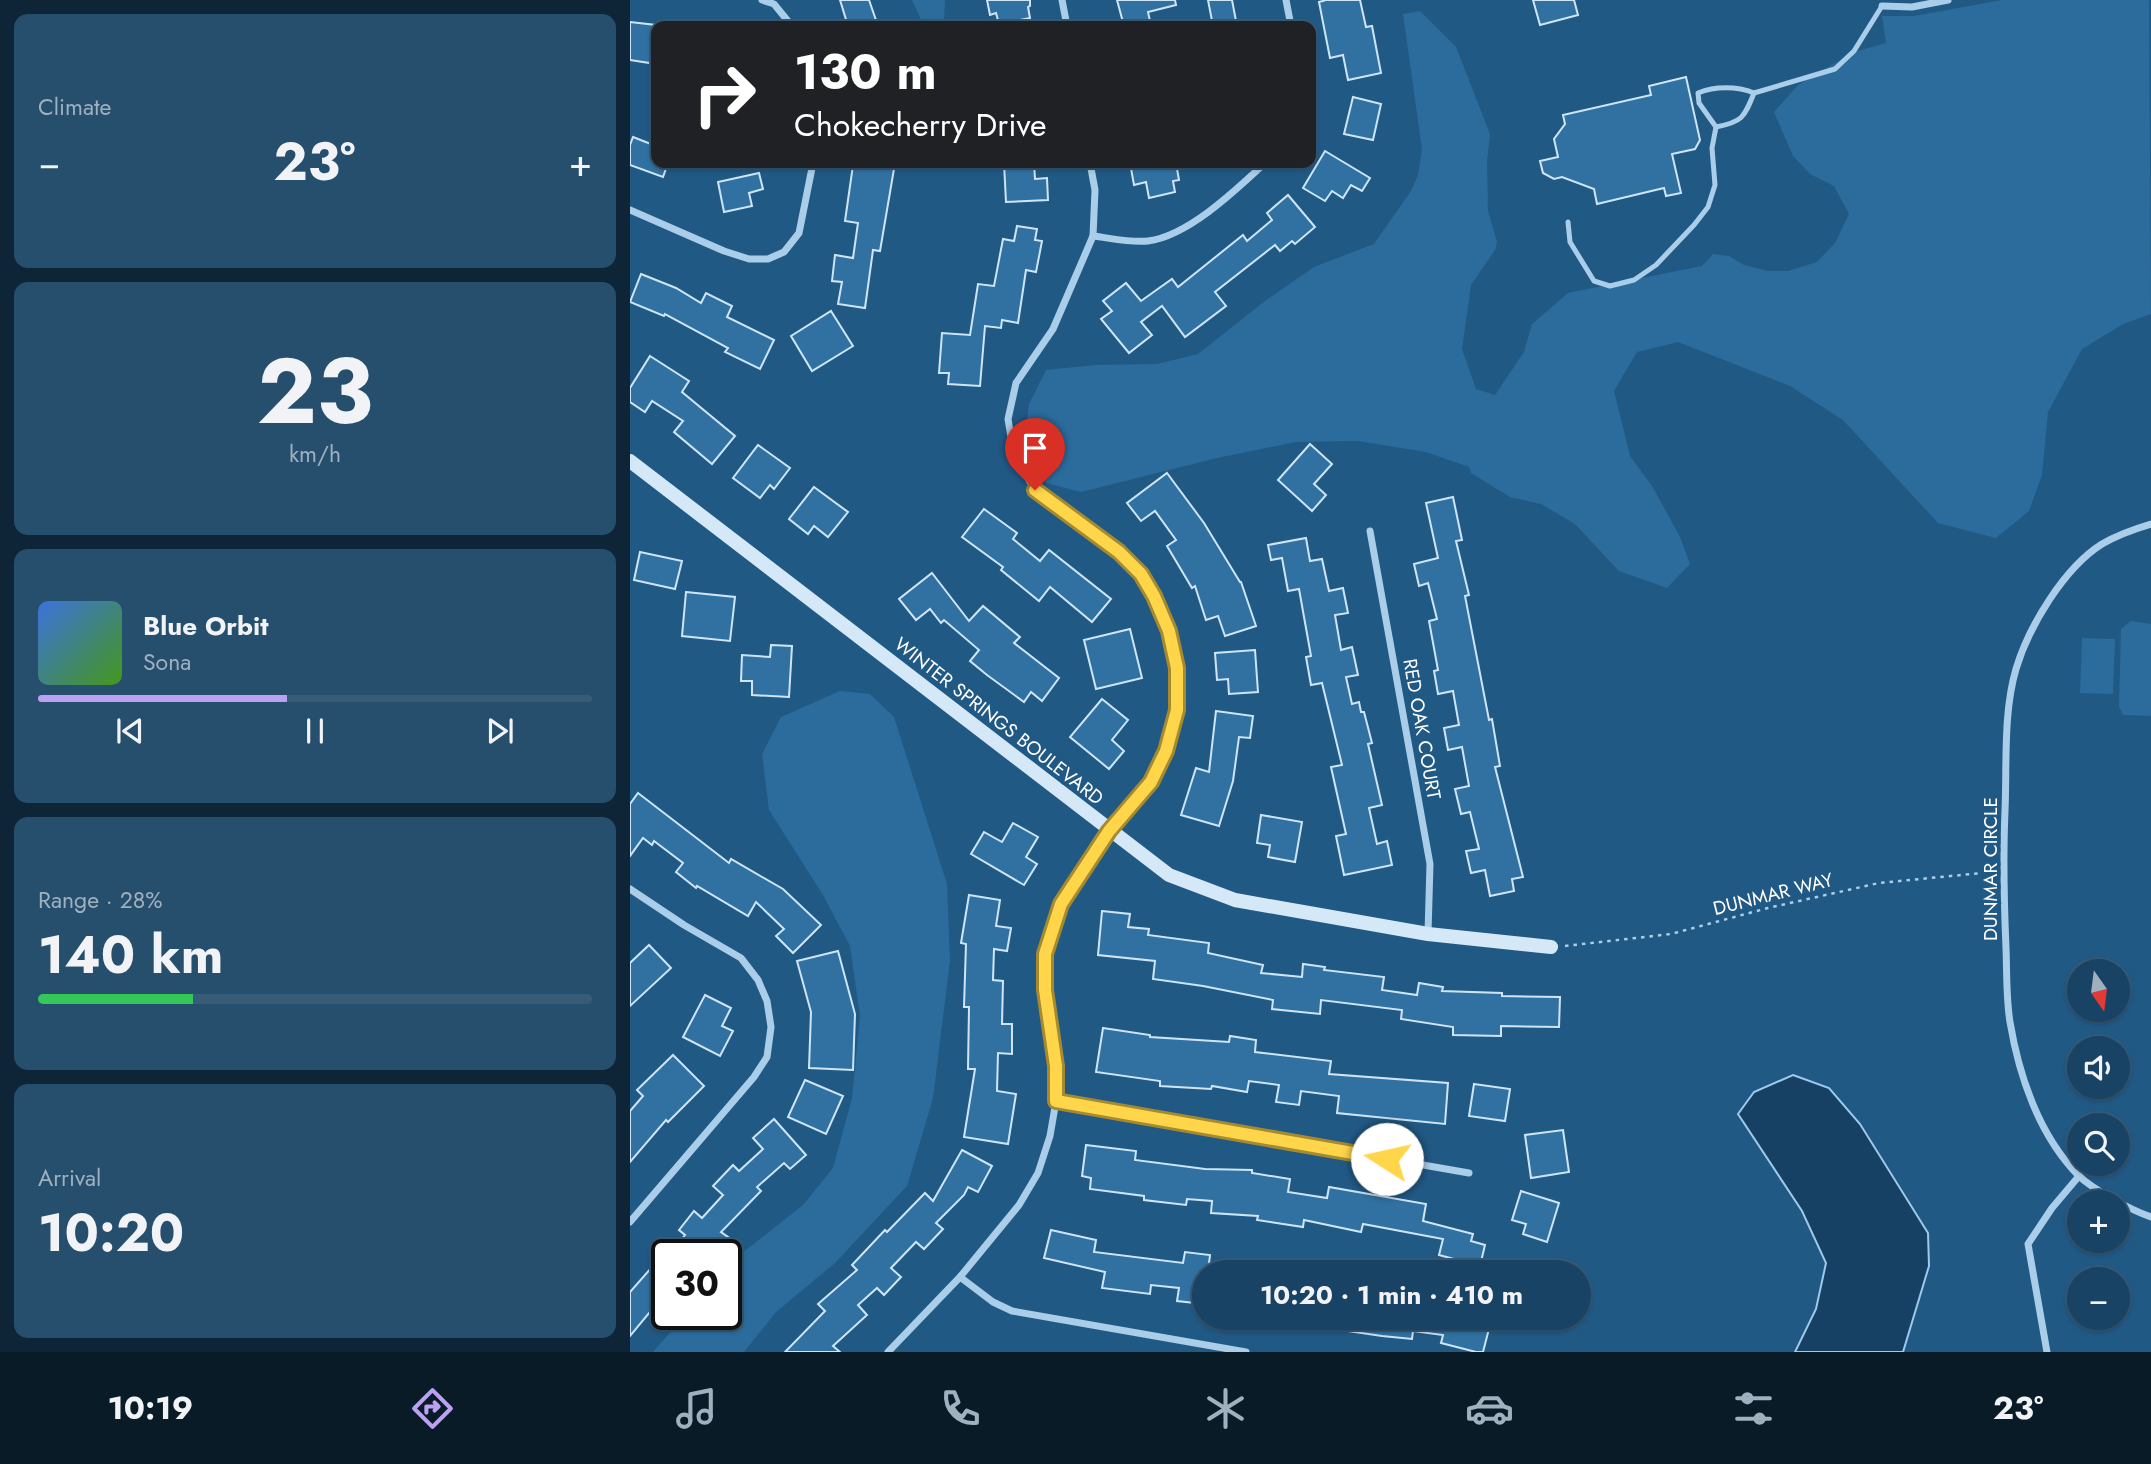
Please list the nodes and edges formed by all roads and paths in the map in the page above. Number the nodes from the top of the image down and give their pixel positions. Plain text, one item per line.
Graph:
1 (762, 0) edge
2 (1062, 0) edge
3 (1286, 0) edge
4 (1948, 0) edge
5 (1882, 6) joint
6 (788, 21) edge
7 (1066, 21) edge
8 (1290, 21) edge
9 (1754, 93) junction
10 (1716, 127) junction
11 (812, 168) edge
12 (1091, 168) edge
13 (1259, 168) edge
14 (630, 210) edge
15 (1568, 222) dead end
16 (1093, 236) junction
17 (630, 461) edge
18 (2151, 524) edge
19 (1370, 531) dead end
20 (1109, 831) junction
21 (2002, 871) junction
22 (632, 893) edge
23 (1428, 934) junction
24 (1551, 947) joint
25 (1056, 1101) junction
26 (2067, 1161) edge
27 (1469, 1173) dead end
28 (2079, 1176) joint
29 (2151, 1217) edge
30 (630, 1222) edge
31 (960, 1277) junction
32 (888, 1352) edge
33 (1246, 1352) edge
34 (2047, 1352) edge

1 - 6 street
2 - 7 street
3 - 8 street
4 - 5 street
5 - 9 lane
9 - 10 lane
9 - 10 lane
10 - 15 lane
11 - 14 street
12 - 16 street
13 - 16 street
16 - 20 street
17 - 20 street, WINTER SPRINGS BOULEVARD
18 - 21 street, DUNMAR CIRCLE
19 - 23 street, RED OAK COURT
20 - 23 street, WINTER SPRINGS BOULEVARD
20 - 25 street
21 - 24 path, DUNMAR WAY
21 - 26 street, DUNMAR CIRCLE
22 - 30 street
23 - 24 street, WINTER SPRINGS BOULEVARD
25 - 27 street
25 - 31 street
28 - 29 street, DUNMAR CIRCLE
28 - 34 street
31 - 32 street
31 - 33 street

